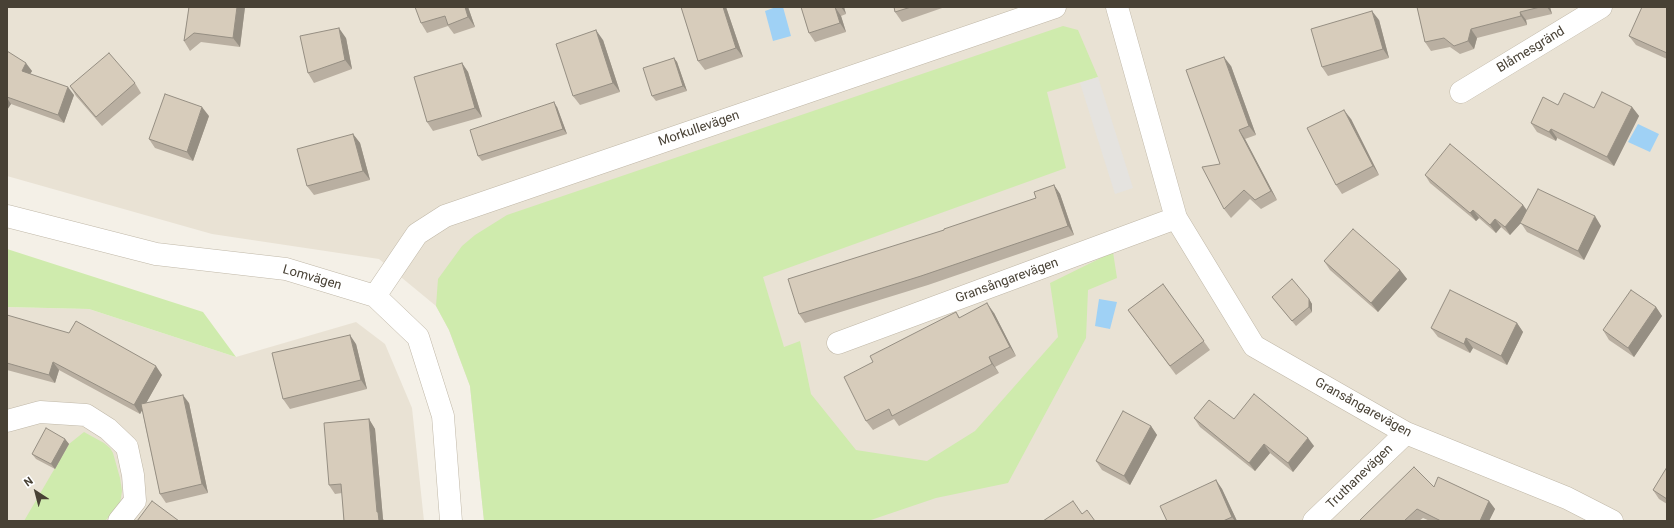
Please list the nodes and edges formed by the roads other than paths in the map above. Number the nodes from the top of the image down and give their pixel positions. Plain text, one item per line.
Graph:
1 (1055, 7) edge
2 (1117, 7) edge
3 (1601, 7) edge
4 (1460, 92) dead end
5 (7, 216) edge
6 (1176, 218) junction
7 (375, 296) junction
8 (838, 343) dead end
9 (7, 421) edge
10 (1406, 433) junction
11 (119, 521) edge
12 (450, 521) edge
13 (1314, 521) edge
14 (1612, 521) edge

1 - 7 street, Morkullevägen
2 - 6 street, Gransångarevägen
3 - 4 street, Blåmesgränd
5 - 7 street, Lomvägen
6 - 8 street, Gransångarevägen
6 - 10 street, Gransångarevägen
7 - 12 street, Lomvägen
9 - 11 street
10 - 13 street, Truthanevägen
10 - 14 street, Gransångarevägen

